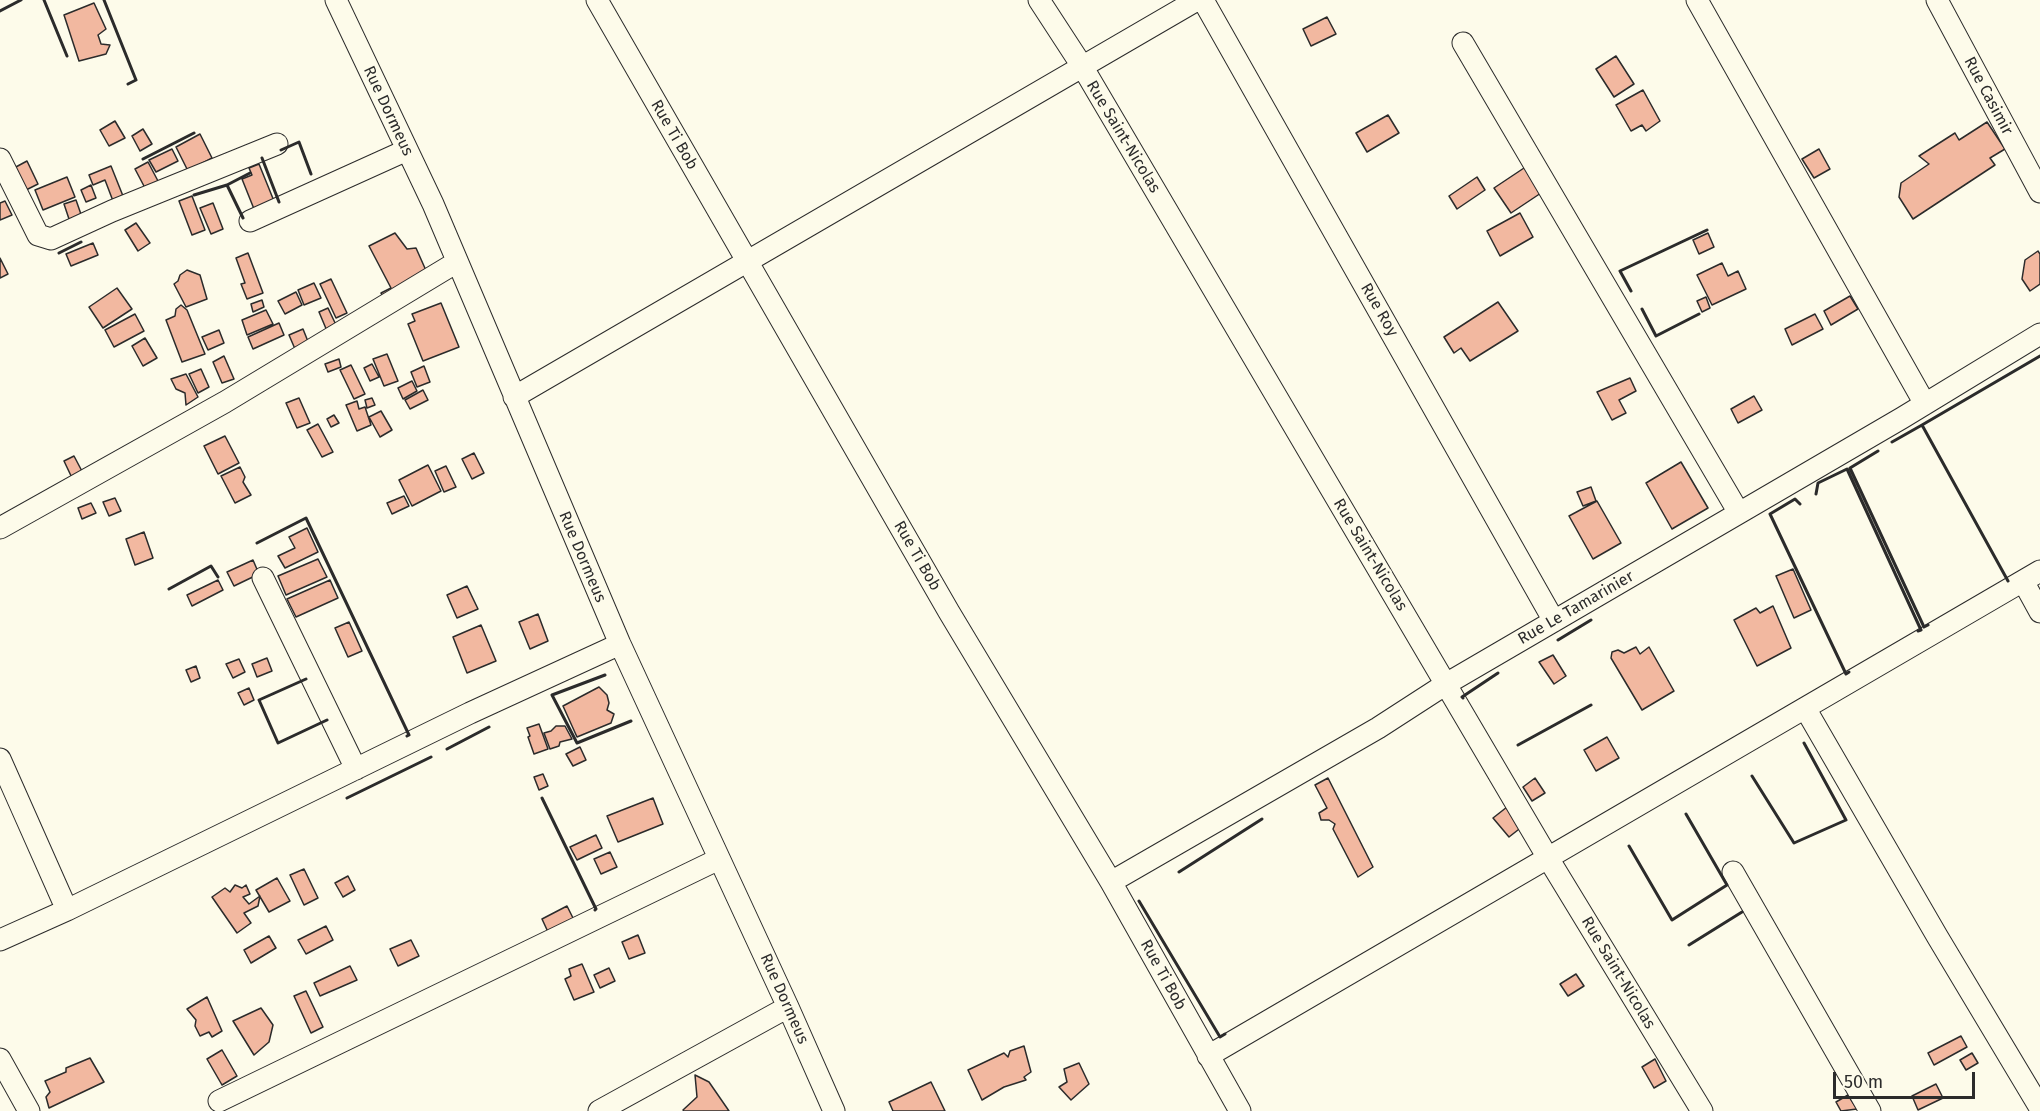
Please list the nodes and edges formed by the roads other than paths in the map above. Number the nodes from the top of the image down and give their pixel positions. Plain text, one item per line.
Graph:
1 (336, 0) edge
2 (597, 0) edge
3 (1039, 0) edge
4 (1197, 0) edge
5 (1203, 0) edge
6 (1697, 0) edge
7 (1937, 0) edge
8 (1164, 8) edge
9 (1463, 43) dead end
10 (1082, 66) junction
11 (277, 144) dead end
12 (407, 150) junction
13 (0, 159) edge
14 (2040, 192) edge
15 (250, 221) dead end
16 (457, 262) junction
17 (746, 262) junction
18 (2040, 334) edge
19 (514, 397) junction
20 (1925, 404) junction
21 (1739, 513) junction
22 (0, 528) edge
23 (2031, 576) edge
24 (263, 578) dead end
25 (2040, 612) edge
26 (1554, 621) junction
27 (620, 644) junction
28 (1446, 684) junction
29 (1805, 708) junction
30 (0, 759) edge
31 (356, 769) junction
32 (1548, 858) junction
33 (719, 859) junction
34 (1733, 872) dead end
35 (1111, 882) junction
36 (67, 910) junction
37 (0, 940) edge
38 (788, 1007) junction
39 (1208, 1056) junction
40 (0, 1059) edge
41 (219, 1101) dead end
42 (2040, 1108) edge
43 (29, 1111) edge
44 (599, 1111) edge
45 (834, 1111) edge
46 (1240, 1111) edge
47 (1702, 1111) edge
48 (1870, 1111) edge

1 - 12 street, Rue Dormeus
2 - 17 street, Rue Ti Bob
3 - 10 street, Rue Saint-Nicolas
4 - 8 street
5 - 26 street, Rue Roy
6 - 20 street
7 - 14 street, Rue Casimir
8 - 10 street
9 - 21 street
10 - 17 street
10 - 28 street, Rue Saint-Nicolas
11 - 13 street
12 - 15 street
12 - 16 street, Rue Dormeus
16 - 19 street, Rue Dormeus
16 - 22 street
17 - 19 street
17 - 35 street, Rue Ti Bob
18 - 20 street, Rue Le Tamarinier
19 - 27 street, Rue Dormeus
20 - 21 street, Rue Le Tamarinier
21 - 26 street, Rue Le Tamarinier
23 - 25 street
23 - 29 street
24 - 31 street
26 - 28 street, Rue Le Tamarinier
27 - 31 street
27 - 33 street, Rue Dormeus
28 - 32 street, Rue Saint-Nicolas
28 - 35 street, Rue Le Tamarinier
29 - 32 street
29 - 42 street
30 - 36 street
31 - 36 street
32 - 39 street
32 - 47 street, Rue Saint-Nicolas
33 - 38 street, Rue Dormeus
33 - 41 street
34 - 48 street
35 - 39 street, Rue Ti Bob
36 - 37 street
38 - 44 street
38 - 45 street, Rue Dormeus
39 - 46 street, Rue Ti Bob
40 - 43 street

